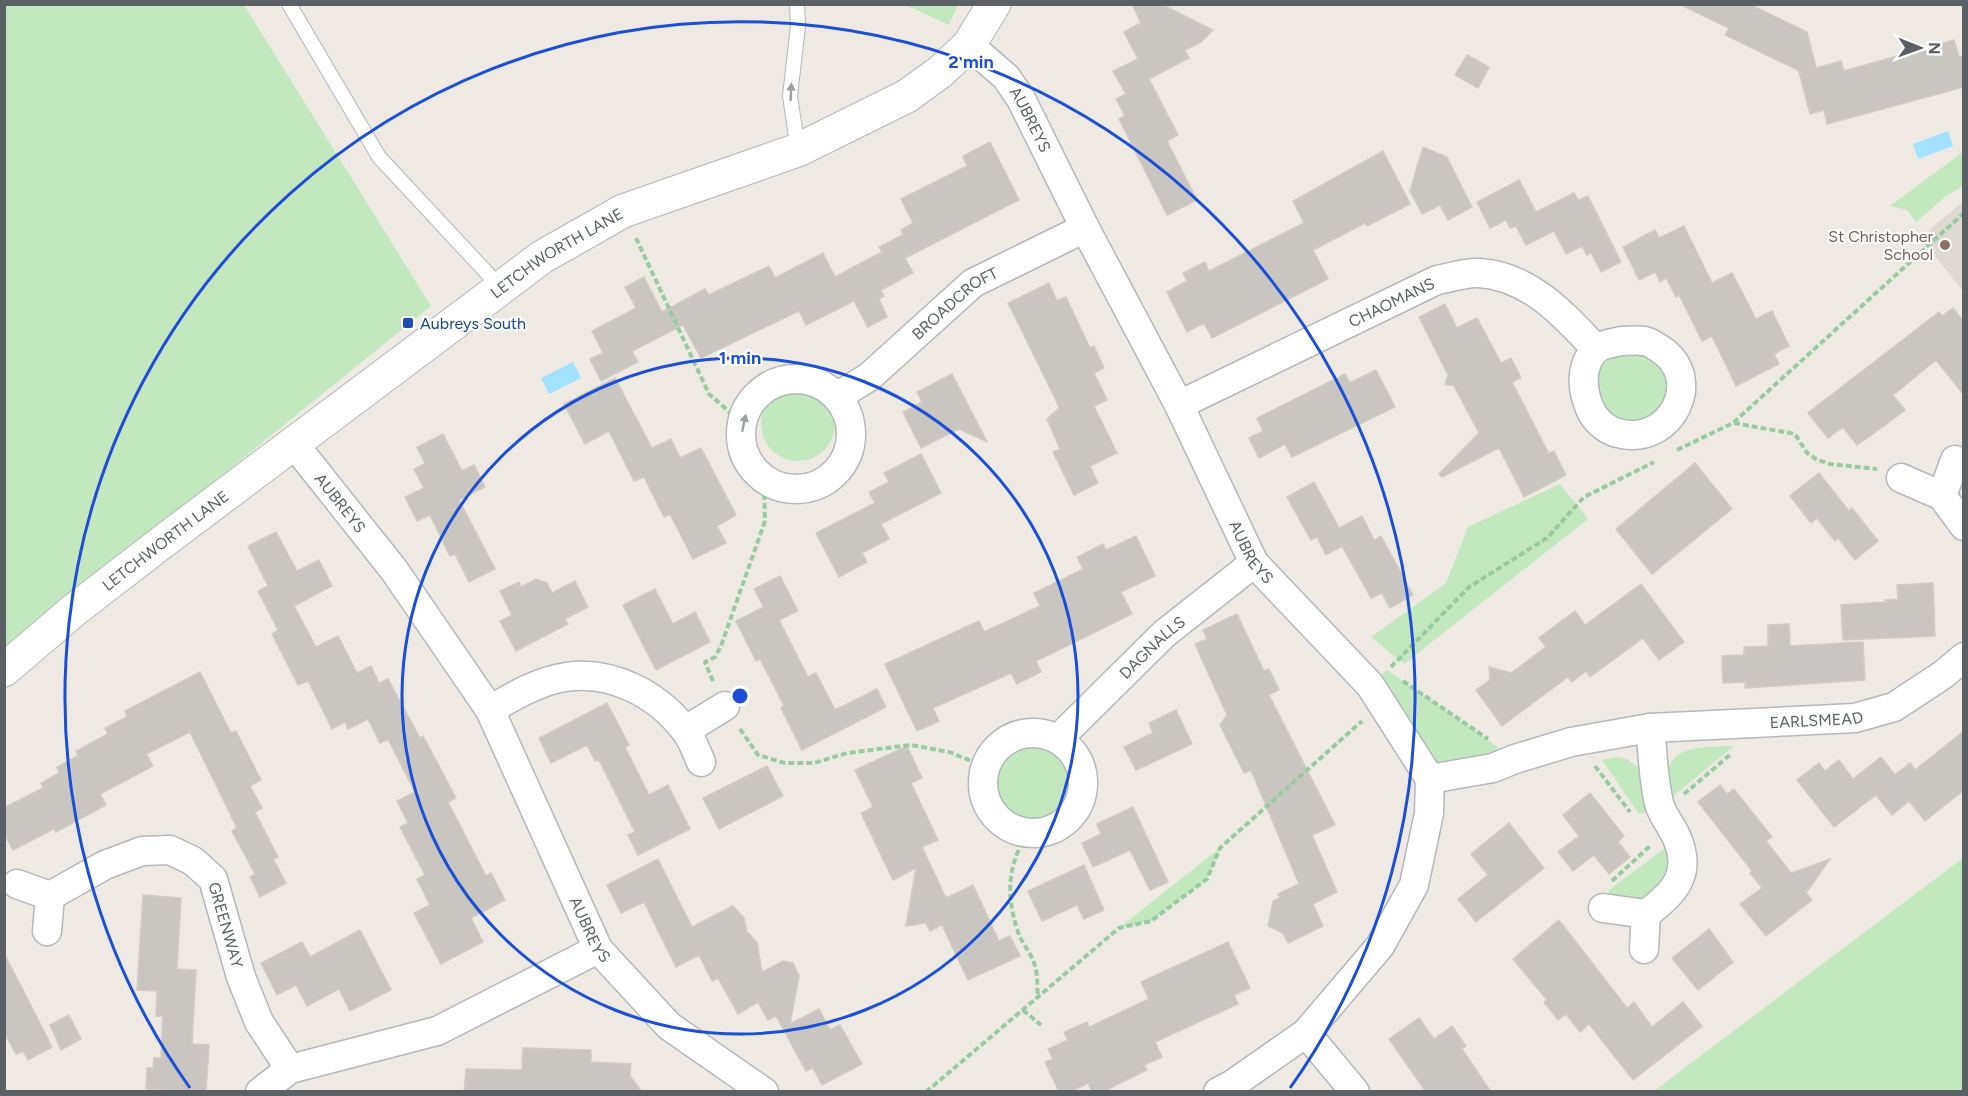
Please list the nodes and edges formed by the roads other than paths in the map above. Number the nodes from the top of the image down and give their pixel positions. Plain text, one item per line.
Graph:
1 (289, 4) edge
2 (797, 4) edge
3 (994, 4) edge
4 (969, 45) junction
5 (798, 150) junction
6 (1085, 228) junction
7 (501, 288) junction
8 (1596, 349) dead end
9 (838, 396) junction
10 (1179, 405) junction
11 (294, 444) junction
12 (1955, 460) dead end
13 (1901, 478) road end
14 (1942, 496) junction
15 (1964, 526) edge
16 (1254, 562) junction
17 (1964, 657) edge
18 (4, 670) edge
19 (725, 706) road end
20 (490, 710) junction
21 (1650, 728) junction
22 (686, 730) junction
23 (1059, 738) junction
24 (701, 762) dead end
25 (1430, 779) junction
26 (17, 884) dead end
27 (50, 896) junction
28 (1603, 908) road end
29 (1646, 914) junction
30 (47, 931) dead end
31 (598, 949) junction
32 (1644, 949) dead end
33 (1306, 1033) junction
34 (290, 1069) junction
35 (260, 1092) edge
36 (764, 1092) edge
37 (1218, 1092) edge
38 (1355, 1092) edge

1 - 7 lane
5 -> 2 lane
3 - 4 street, LETCHWORTH LANE
4 - 5 street, LETCHWORTH LANE
4 - 6 street, AUBREYS
5 - 7 street, LETCHWORTH LANE
6 - 9 street, BROADCROFT
6 - 10 street, AUBREYS
7 - 11 street, LETCHWORTH LANE
8 - 10 street, CHAOMANS
9 -> 9 street
10 - 16 street, AUBREYS
11 - 18 street, LETCHWORTH LANE
11 - 20 street, AUBREYS
12 - 14 street
13 - 14 street
14 - 15 street
16 - 23 street, DAGNALLS
16 - 25 street, AUBREYS
17 - 21 street, EARLSMEAD
19 - 22 street
20 - 22 street
20 - 31 street, AUBREYS
21 - 25 street, EARLSMEAD
21 - 29 street
22 - 24 street
23 - 23 street
25 - 33 street
26 - 27 street
27 - 30 street
27 - 34 street, GREENWAY
28 - 29 street
29 - 32 street
31 - 34 street
31 - 36 street, AUBREYS
33 - 37 street
33 - 38 street
34 - 35 street

